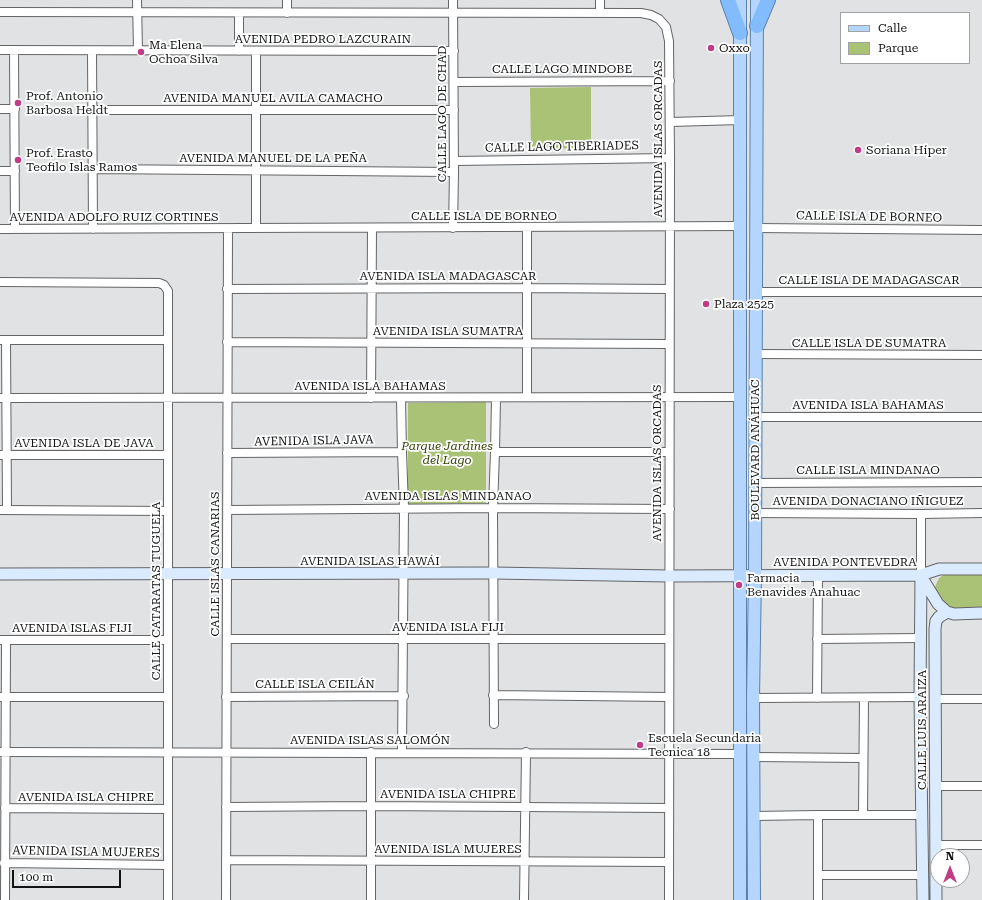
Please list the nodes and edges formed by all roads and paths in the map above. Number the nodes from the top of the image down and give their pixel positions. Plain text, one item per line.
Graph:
1 (138, 0) edge
2 (287, 0) edge
3 (453, 0) edge
4 (600, 0) edge
5 (728, 0) edge
6 (740, 0) edge
7 (756, 0) edge
8 (768, 0) edge
9 (0, 12) edge
10 (600, 12) junction
11 (137, 13) junction
12 (239, 13) junction
13 (287, 13) junction
14 (453, 13) junction
15 (757, 26) junction
16 (740, 33) junction
17 (0, 50) edge
18 (14, 50) junction
19 (92, 50) junction
20 (138, 50) junction
21 (239, 51) junction
22 (256, 51) junction
23 (454, 51) junction
24 (670, 81) junction
25 (454, 82) junction
26 (0, 109) edge
27 (15, 109) junction
28 (92, 110) junction
29 (256, 110) junction
30 (454, 110) junction
31 (740, 120) junction
32 (670, 122) junction
33 (670, 158) junction
34 (454, 161) junction
35 (92, 170) junction
36 (255, 170) junction
37 (0, 171) edge
38 (15, 171) junction
39 (454, 172) junction
40 (670, 226) junction
41 (741, 226) junction
42 (527, 227) junction
43 (256, 228) junction
44 (372, 228) junction
45 (453, 228) junction
46 (756, 228) junction
47 (0, 229) edge
48 (15, 229) junction
49 (93, 229) junction
50 (228, 229) junction
51 (982, 230) edge
52 (0, 282) edge
53 (371, 288) junction
54 (527, 288) junction
55 (228, 289) junction
56 (669, 289) junction
57 (756, 292) junction
58 (982, 292) edge
59 (3, 340) edge
60 (168, 340) junction
61 (227, 342) junction
62 (371, 342) junction
63 (526, 343) junction
64 (669, 344) junction
65 (756, 354) junction
66 (982, 355) edge
67 (227, 397) junction
68 (527, 397) junction
69 (669, 397) junction
70 (740, 397) junction
71 (3, 398) edge
72 (168, 398) junction
73 (371, 398) junction
74 (401, 398) junction
75 (496, 398) junction
76 (755, 417) junction
77 (982, 417) edge
78 (402, 452) junction
79 (496, 452) junction
80 (669, 452) junction
81 (227, 453) junction
82 (3, 455) edge
83 (168, 455) junction
84 (982, 482) edge
85 (755, 483) junction
86 (404, 508) junction
87 (493, 508) junction
88 (670, 509) junction
89 (3, 510) edge
90 (227, 510) junction
91 (168, 511) junction
92 (755, 513) junction
93 (982, 513) edge
94 (921, 514) junction
95 (982, 569) edge
96 (404, 573) junction
97 (493, 573) junction
98 (0, 574) edge
99 (168, 574) junction
100 (227, 574) junction
101 (921, 575) junction
102 (669, 576) junction
103 (739, 576) junction
104 (755, 576) junction
105 (818, 576) junction
106 (947, 612) junction
107 (982, 613) edge
108 (669, 638) junction
109 (921, 638) junction
110 (226, 639) junction
111 (404, 639) junction
112 (493, 639) junction
113 (816, 639) junction
114 (3, 640) edge
115 (168, 640) junction
116 (493, 695) junction
117 (404, 696) junction
118 (3, 697) edge
119 (168, 697) junction
120 (226, 697) junction
121 (669, 697) junction
122 (920, 697) junction
123 (753, 698) junction
124 (817, 698) junction
125 (864, 698) junction
126 (935, 699) junction
127 (982, 699) edge
128 (494, 724) dead end
129 (921, 731) junction
130 (935, 731) junction
131 (3, 752) edge
132 (168, 752) junction
133 (226, 752) junction
134 (371, 752) junction
135 (402, 752) junction
136 (526, 752) junction
137 (669, 754) junction
138 (739, 754) junction
139 (754, 757) junction
140 (863, 758) junction
141 (935, 786) junction
142 (982, 786) edge
143 (371, 806) junction
144 (226, 807) junction
145 (525, 807) junction
146 (5, 808) junction
147 (669, 808) junction
148 (168, 809) junction
149 (818, 815) junction
150 (863, 815) junction
151 (922, 815) junction
152 (754, 816) junction
153 (982, 845) edge
154 (935, 846) junction
155 (226, 860) junction
156 (370, 861) junction
157 (524, 861) junction
158 (669, 862) junction
159 (4, 863) junction
160 (168, 865) junction
161 (818, 875) junction
162 (923, 875) junction
163 (5, 900) edge
164 (168, 900) edge
165 (226, 900) edge
166 (371, 900) edge
167 (524, 900) edge
168 (669, 900) edge
169 (740, 900) edge
170 (754, 900) edge
171 (818, 900) edge
172 (923, 900) edge
173 (936, 900) edge

1 - 11 street
2 - 13 street
3 - 14 street, CALLE LAGO DE CHAD
4 - 10 street
5 - 16 highway
6 - 16 main road, BOULEVARD ANÁHUAC
7 - 15 main road, BOULEVARD ANÁHUAC
8 - 15 highway
9 - 11 street
10 - 14 street
10 - 24 street, AVENIDA ISLAS ORCADAS
11 - 12 street
11 - 20 street
12 - 13 street
12 - 21 street
13 - 14 street
14 - 23 street, CALLE LAGO DE CHAD
15 - 46 main road, BOULEVARD ANÁHUAC
16 - 31 main road, BOULEVARD ANÁHUAC
17 - 18 street, AVENIDA PEDRO LAZCURAIN
18 - 19 street, AVENIDA PEDRO LAZCURAIN
18 - 27 street
19 - 20 street, AVENIDA PEDRO LAZCURAIN
19 - 28 street
20 - 21 street, AVENIDA PEDRO LAZCURAIN
21 - 22 street, AVENIDA PEDRO LAZCURAIN
22 - 23 street, AVENIDA PEDRO LAZCURAIN
22 - 29 street
23 - 25 street, CALLE LAGO DE CHAD
24 - 25 street, CALLE LAGO MINDOBE
24 - 32 street, AVENIDA ISLAS ORCADAS
25 - 30 street, CALLE LAGO DE CHAD
26 - 27 street
27 - 38 street
28 - 29 street, AVENIDA MANUEL AVILA CAMACHO
28 - 35 street
29 - 30 street, AVENIDA MANUEL AVILA CAMACHO
29 - 36 street
30 - 34 street, CALLE LAGO DE CHAD
31 - 32 street
31 - 41 main road, BOULEVARD ANÁHUAC
32 - 33 street, AVENIDA ISLAS ORCADAS
33 - 34 street, CALLE LAGO TIBERIADES
33 - 40 street, AVENIDA ISLAS ORCADAS
34 - 39 street, CALLE LAGO DE CHAD
35 - 36 street, AVENIDA MANUEL DE LA PEÑA
35 - 49 street
36 - 39 street, AVENIDA MANUEL DE LA PEÑA
36 - 43 street
37 - 38 street
38 - 48 street
39 - 45 street, CALLE LAGO DE CHAD
40 - 41 street, CALLE ISLA DE BORNEO
40 - 42 street, CALLE ISLA DE BORNEO
40 - 56 street, AVENIDA ISLAS ORCADAS
41 - 70 main road, BOULEVARD ANÁHUAC
42 - 45 street, CALLE ISLA DE BORNEO
42 - 54 street
43 - 44 street, CALLE ISLA DE BORNEO
43 - 50 street, CALLE ISLA DE BORNEO
44 - 45 street, CALLE ISLA DE BORNEO
44 - 53 street
46 - 51 street, CALLE ISLA DE BORNEO
46 - 57 main road, BOULEVARD ANÁHUAC
47 - 48 street, AVENIDA ADOLFO RUIZ CORTINES
48 - 49 street, AVENIDA ADOLFO RUIZ CORTINES
49 - 50 street, AVENIDA ADOLFO RUIZ CORTINES
50 - 55 street, CALLE ISLAS CANARIAS
52 - 60 street, CALLE CATARATAS TUGUELA
53 - 54 street, AVENIDA ISLA MADAGASCAR
53 - 55 street, AVENIDA ISLA MADAGASCAR
53 - 62 street
54 - 56 street, AVENIDA ISLA MADAGASCAR
54 - 63 street
55 - 61 street, CALLE ISLAS CANARIAS
56 - 64 street, AVENIDA ISLAS ORCADAS
57 - 58 street, CALLE ISLA DE MADAGASCAR
57 - 65 main road, BOULEVARD ANÁHUAC
59 - 60 street
59 - 71 street
60 - 72 street, CALLE CATARATAS TUGUELA
61 - 62 street, AVENIDA ISLA SUMATRA
61 - 67 street, CALLE ISLAS CANARIAS
62 - 63 street, AVENIDA ISLA SUMATRA
62 - 73 street
63 - 64 street, AVENIDA ISLA SUMATRA
63 - 68 street
64 - 69 street, AVENIDA ISLAS ORCADAS
65 - 66 street, CALLE ISLA DE SUMATRA
65 - 76 main road, BOULEVARD ANÁHUAC
67 - 72 street, AVENIDA ISLA BAHAMAS
67 - 73 street, AVENIDA ISLA BAHAMAS
67 - 81 street, CALLE ISLAS CANARIAS
68 - 69 street, AVENIDA ISLA BAHAMAS
68 - 75 street, AVENIDA ISLA BAHAMAS
69 - 70 street, AVENIDA ISLA BAHAMAS
69 - 80 street, AVENIDA ISLAS ORCADAS
70 - 103 main road, BOULEVARD ANÁHUAC
71 - 72 street, AVENIDA ISLA BAHAMAS
71 - 82 street
72 - 83 street, CALLE CATARATAS TUGUELA
73 - 74 street, AVENIDA ISLA BAHAMAS
74 - 75 street, AVENIDA ISLA BAHAMAS
74 - 78 street
75 - 79 street
76 - 77 street, AVENIDA ISLA BAHAMAS
76 - 85 main road, BOULEVARD ANÁHUAC
78 - 81 street, AVENIDA ISLA JAVA
78 - 86 street
79 - 80 street
79 - 87 street
80 - 88 street, AVENIDA ISLAS ORCADAS
81 - 90 street, CALLE ISLAS CANARIAS
82 - 83 street, AVENIDA ISLA DE JAVA
82 - 89 street
83 - 91 street, CALLE CATARATAS TUGUELA
84 - 85 street, CALLE ISLA MINDANAO
85 - 92 main road, BOULEVARD ANÁHUAC
86 - 87 street, AVENIDA ISLAS MINDANAO
86 - 90 street, AVENIDA ISLAS MINDANAO
86 - 96 street
87 - 88 street, AVENIDA ISLAS MINDANAO
87 - 97 street
88 - 102 street, AVENIDA ISLAS ORCADAS
89 - 91 street
90 - 100 street, CALLE ISLAS CANARIAS
91 - 99 street, CALLE CATARATAS TUGUELA
92 - 94 street, AVENIDA DONACIANO IÑIGUEZ
92 - 104 main road, BOULEVARD ANÁHUAC
93 - 94 street, AVENIDA DONACIANO IÑIGUEZ
94 - 101 street, CALLE LUIS ARAIZA
95 - 101 street, AVENIDA PONTEVEDRA
96 - 97 street, AVENIDA ISLAS HAWÁI
96 - 100 street, AVENIDA ISLAS HAWÁI
96 - 111 street
97 - 102 street, AVENIDA ISLAS HAWÁI
97 - 112 street
98 - 99 street, AVENIDA ISLAS HAWÁI
99 - 100 street, AVENIDA ISLAS HAWÁI
99 - 115 street, CALLE CATARATAS TUGUELA
100 - 110 street, CALLE ISLAS CANARIAS
101 - 105 street, AVENIDA PONTEVEDRA
101 - 106 street
101 - 109 street, CALLE LUIS ARAIZA
102 - 103 street, AVENIDA ISLAS HAWÁI
102 - 108 street, AVENIDA ISLAS ORCADAS
103 - 104 street, AVENIDA PONTEVEDRA
103 - 138 main road, BOULEVARD ANÁHUAC
104 - 105 street, AVENIDA PONTEVEDRA
104 - 123 main road, BOULEVARD ANÁHUAC
105 - 113 street
106 - 107 street
106 - 126 street, CALLE LUIS ARAIZA
108 - 112 street, AVENIDA ISLA FIJI
108 - 121 street, AVENIDA ISLAS ORCADAS
109 - 113 street
109 - 122 street, CALLE LUIS ARAIZA
110 - 111 street, AVENIDA ISLA FIJI
110 - 120 street, CALLE ISLAS CANARIAS
111 - 112 street, AVENIDA ISLA FIJI
111 - 117 street
112 - 116 street
113 - 124 street
114 - 115 street, AVENIDA ISLAS FIJI
114 - 118 street
115 - 119 street, CALLE CATARATAS TUGUELA
116 - 121 street
116 - 128 street
117 - 120 street, CALLE ISLA CEILÁN
117 - 135 street
118 - 119 street
118 - 131 street
119 - 132 street, CALLE CATARATAS TUGUELA
120 - 133 street, CALLE ISLAS CANARIAS
121 - 137 street, AVENIDA ISLAS ORCADAS
122 - 125 street
122 - 129 street, CALLE LUIS ARAIZA
123 - 124 street
123 - 139 main road, BOULEVARD ANÁHUAC
124 - 125 street
125 - 140 street
126 - 127 street
126 - 130 street, CALLE LUIS ARAIZA
129 - 130 street
129 - 151 street, CALLE LUIS ARAIZA
130 - 141 street, CALLE LUIS ARAIZA
131 - 132 street, AVENIDA ISLAS SALOMÓN
131 - 146 street
132 - 133 street, AVENIDA ISLAS SALOMÓN
132 - 148 street, CALLE CATARATAS TUGUELA
133 - 134 street, AVENIDA ISLAS SALOMÓN
133 - 144 street, CALLE ISLAS CANARIAS
134 - 135 street, AVENIDA ISLAS SALOMÓN
134 - 143 street
135 - 136 street, AVENIDA ISLAS SALOMÓN
136 - 137 street, AVENIDA ISLAS SALOMÓN
136 - 145 street
137 - 138 street, AVENIDA ISLAS SALOMÓN
137 - 147 street, AVENIDA ISLAS ORCADAS
138 - 169 main road, BOULEVARD ANÁHUAC
139 - 140 street
139 - 152 main road, BOULEVARD ANÁHUAC
140 - 150 street
141 - 142 street
141 - 154 street, CALLE LUIS ARAIZA
143 - 144 street, AVENIDA ISLA CHIPRE
143 - 145 street, AVENIDA ISLA CHIPRE
143 - 156 street
144 - 155 street, CALLE ISLAS CANARIAS
145 - 147 street, AVENIDA ISLA CHIPRE
145 - 157 street
146 - 148 street, AVENIDA ISLA CHIPRE
146 - 159 street
147 - 158 street, AVENIDA ISLAS ORCADAS
148 - 160 street, CALLE CATARATAS TUGUELA
149 - 150 street
149 - 152 street
149 - 161 street
150 - 151 street
151 - 162 street, CALLE LUIS ARAIZA
152 - 170 main road, BOULEVARD ANÁHUAC
153 - 154 street
154 - 173 street, CALLE LUIS ARAIZA
155 - 156 street, AVENIDA ISLA MUJERES
155 - 165 street, CALLE ISLAS CANARIAS
156 - 157 street, AVENIDA ISLA MUJERES
156 - 166 street
157 - 158 street, AVENIDA ISLA MUJERES
157 - 167 street
158 - 168 street, AVENIDA ISLAS ORCADAS
159 - 160 street, AVENIDA ISLA MUJERES
159 - 163 street
160 - 164 street, CALLE CATARATAS TUGUELA
161 - 162 street
161 - 171 street
162 - 172 street, CALLE LUIS ARAIZA

